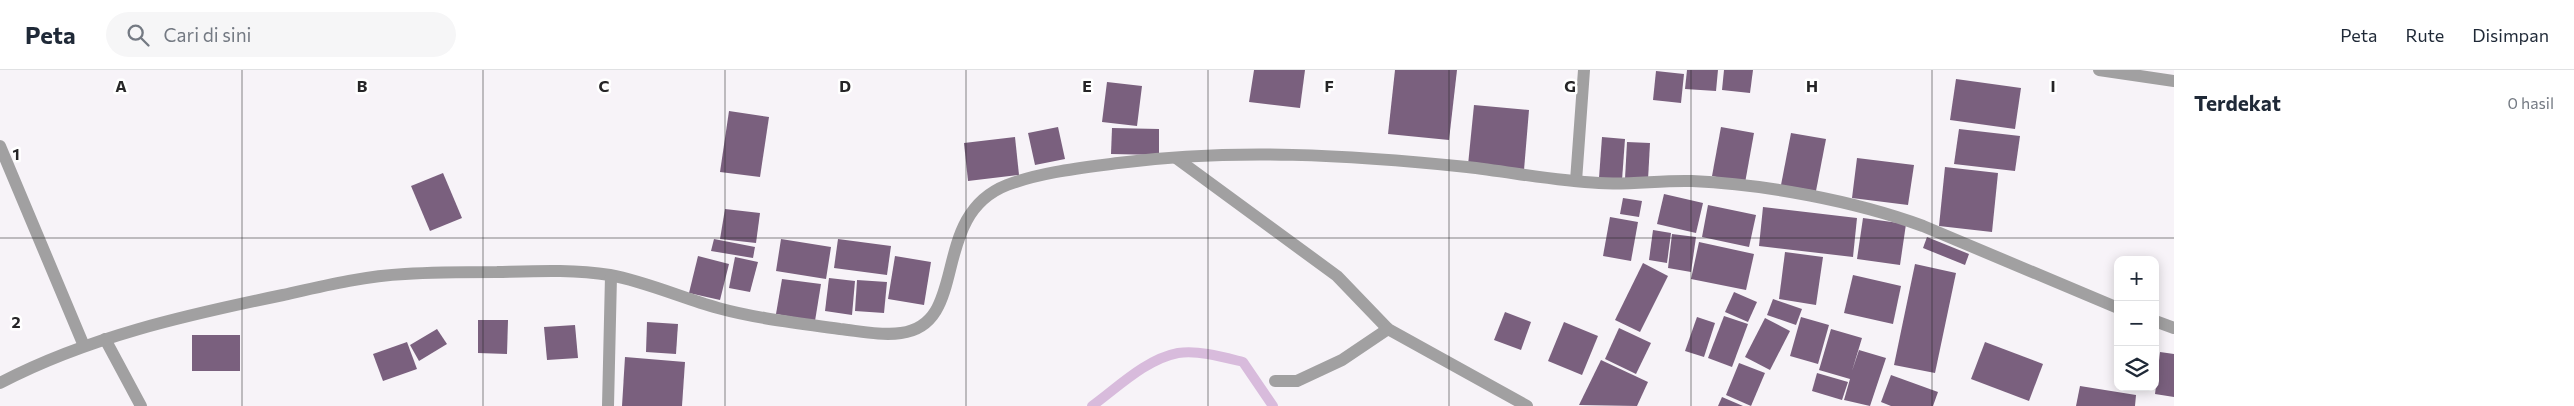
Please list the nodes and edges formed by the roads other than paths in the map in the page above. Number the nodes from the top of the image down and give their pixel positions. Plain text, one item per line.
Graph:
1 (1584, 70) edge
2 (2099, 70) edge
3 (2174, 81) edge
4 (0, 146) edge
5 (1176, 158) junction
6 (1576, 180) junction
7 (611, 276) junction
8 (2114, 306) edge
9 (2159, 322) edge
10 (1388, 328) junction
11 (2174, 328) edge
12 (105, 339) junction
13 (84, 346) junction
14 (1275, 381) dead end
15 (0, 383) edge
16 (141, 406) edge
17 (608, 406) edge
18 (1527, 406) edge

1 - 6 street
2 - 3 street
4 - 13 street
5 - 6 street
5 - 7 street
5 - 10 street
6 - 8 street
7 - 12 street
7 - 17 street
9 - 11 street
10 - 14 street
10 - 18 street
12 - 13 street
12 - 16 street
13 - 15 street

